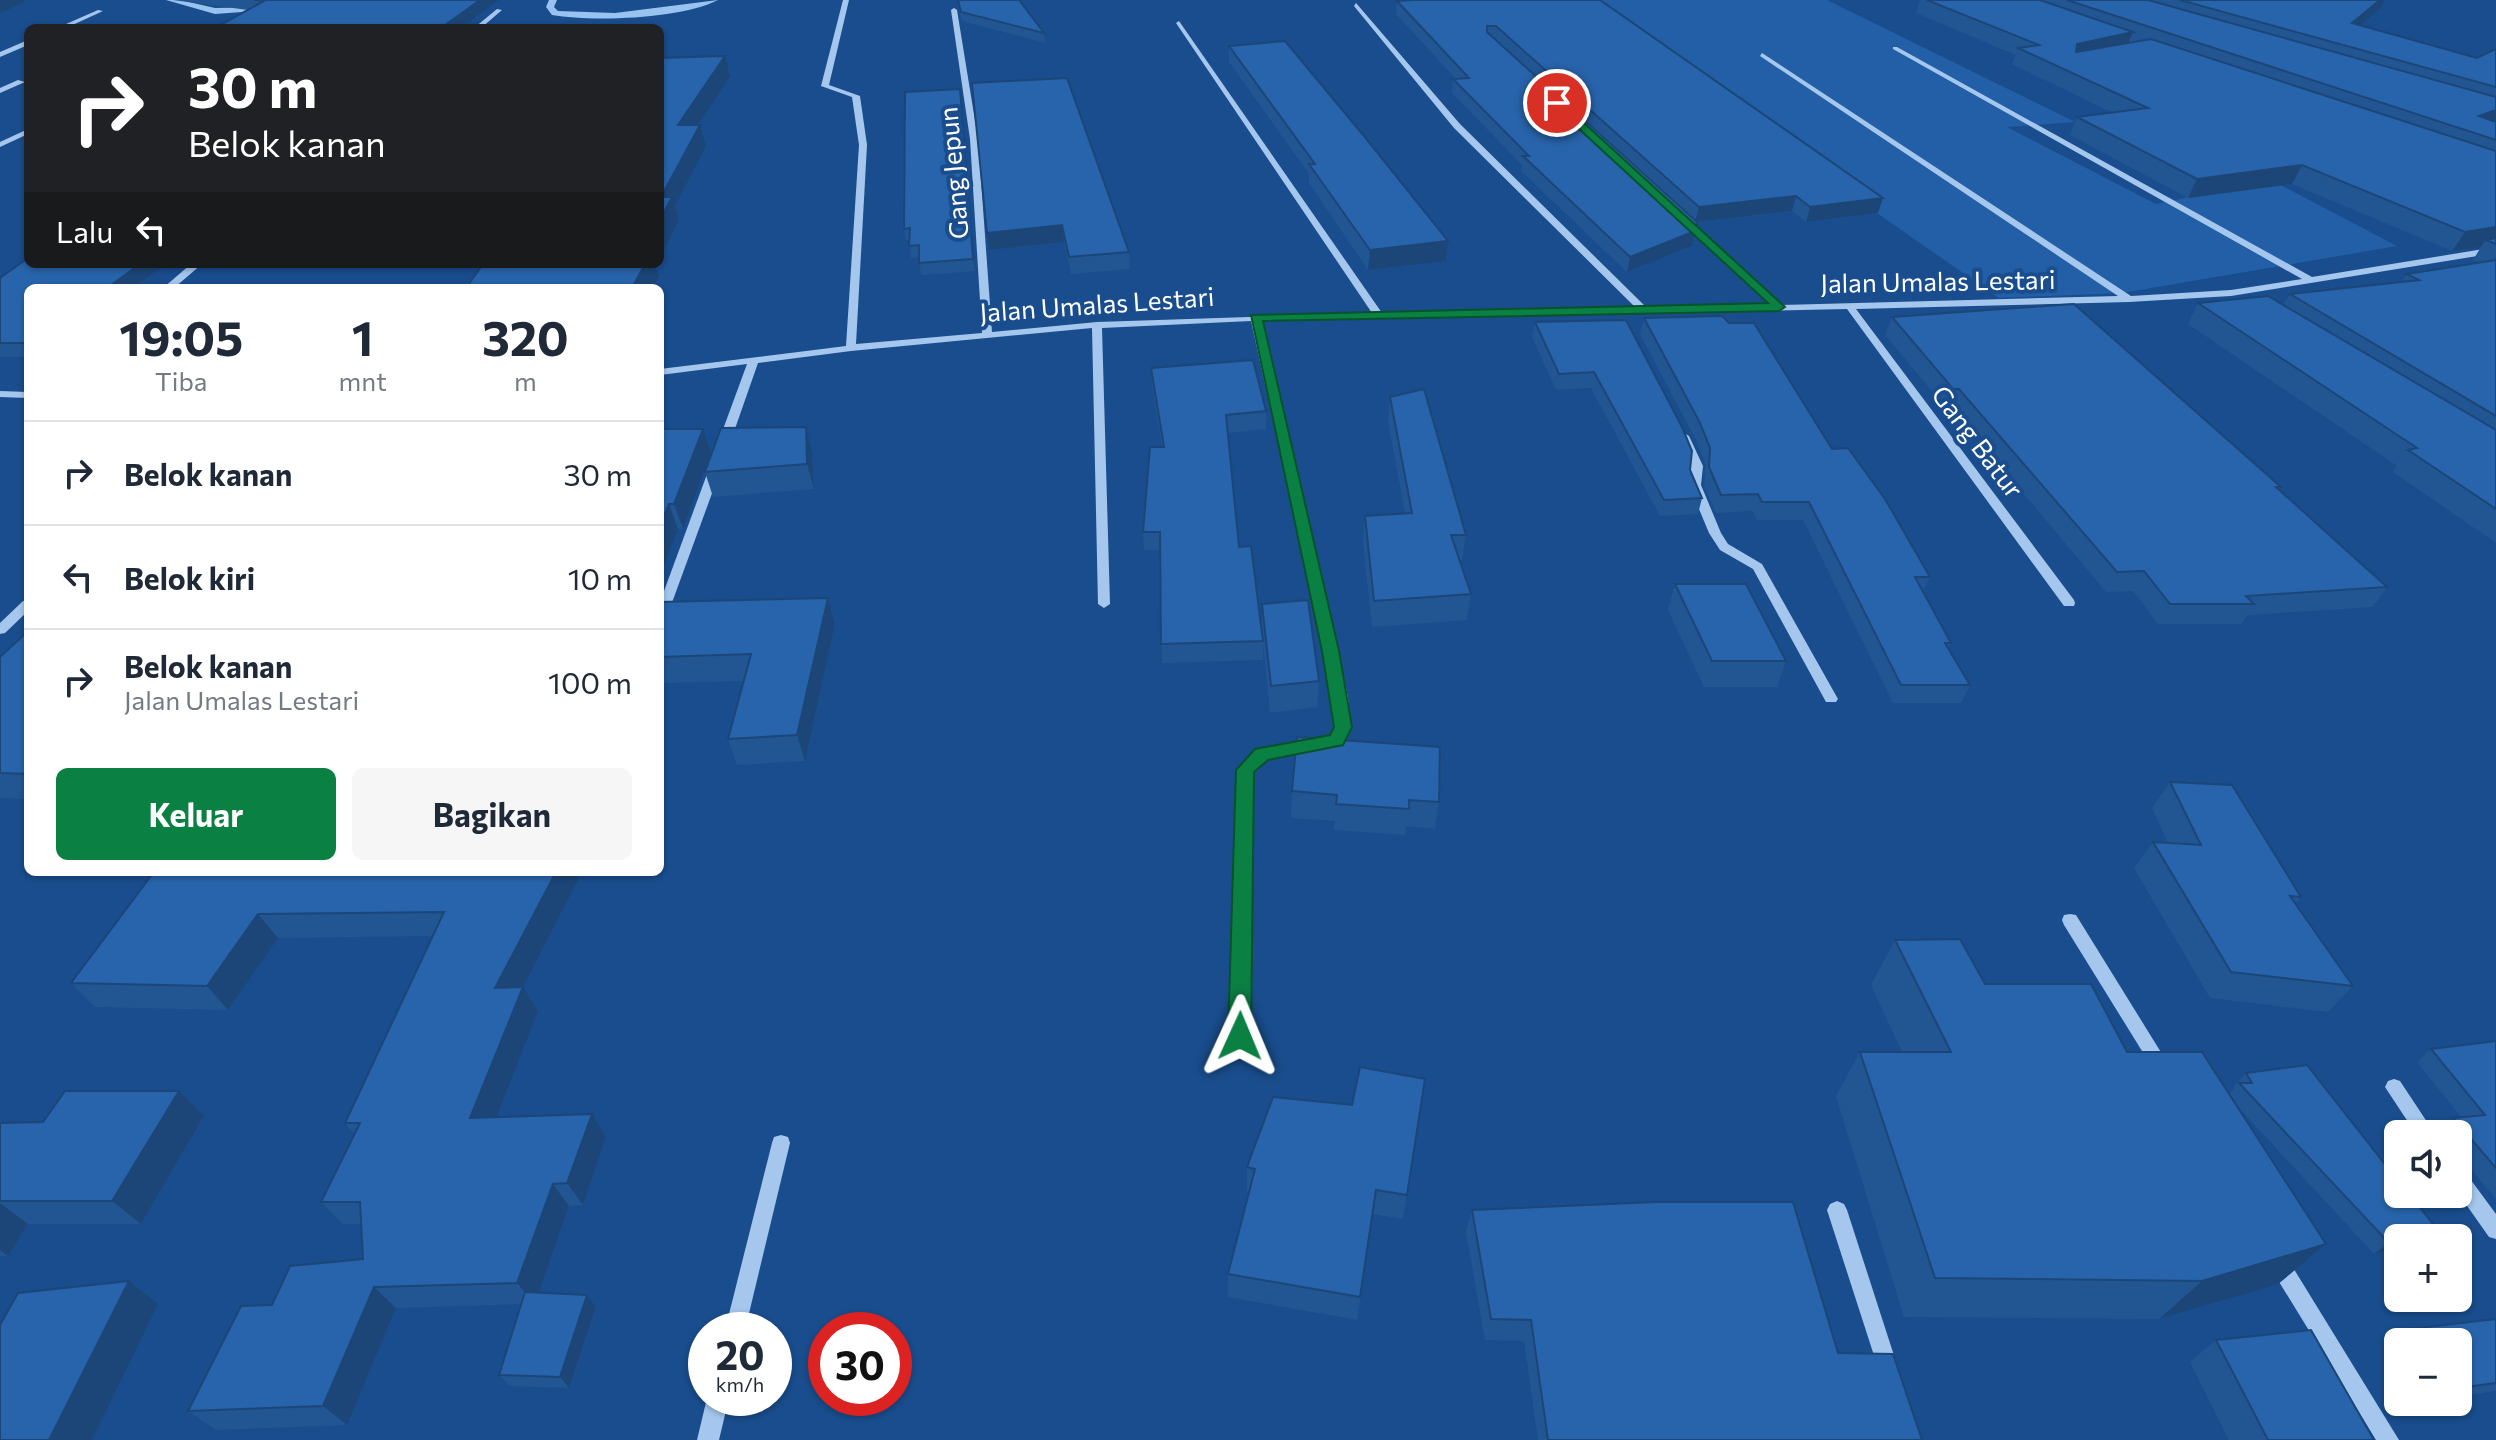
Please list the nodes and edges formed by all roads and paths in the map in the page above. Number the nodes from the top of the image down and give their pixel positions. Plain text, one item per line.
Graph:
1 (846, 0) edge
2 (1356, 5) dead end
3 (499, 10) dead end
4 (954, 10) dead end
5 (100, 11) dead end
6 (1179, 23) dead end
7 (69, 24) edge
8 (482, 24) edge
9 (24, 44) edge
10 (1895, 48) dead end
11 (0, 55) edge
12 (1762, 55) dead end
13 (21, 82) dead end
14 (0, 91) edge
15 (24, 133) edge
16 (0, 145) edge
17 (1675, 211) edge
18 (2496, 250) edge
19 (192, 268) edge
20 (2309, 279) junction
21 (173, 284) edge
22 (2231, 293) junction
23 (2129, 299) junction
24 (2244, 301) edge
25 (2055, 302) junction
26 (1849, 306) junction
27 (1779, 307) junction
28 (1645, 311) junction
29 (1620, 312) junction
30 (2067, 312) edge
31 (1379, 316) junction
32 (1255, 318) junction
33 (1097, 325) junction
34 (1627, 325) edge
35 (987, 334) junction
36 (851, 348) junction
37 (754, 360) junction
38 (664, 371) edge
39 (0, 394) edge
40 (24, 395) edge
41 (1680, 428) edge
42 (2069, 603) dead end
43 (1104, 604) dead end
44 (24, 608) edge
45 (664, 608) edge
46 (0, 630) edge
47 (1831, 699) dead end
48 (2070, 920) dead end
49 (1240, 1036) dead end
50 (2170, 1082) edge
51 (2394, 1087) dead end
52 (2416, 1120) edge
53 (781, 1143) dead end
54 (2472, 1197) edge
55 (1837, 1210) dead end
56 (2496, 1230) edge
57 (2268, 1244) edge
58 (739, 1312) edge
59 (1897, 1397) edge
60 (714, 1416) edge
61 (708, 1440) edge
62 (2388, 1440) edge

1 - 36 street
2 - 28 street
3 - 8 street
4 - 35 street, Gang Jepun
5 - 7 street
6 - 31 street
9 - 11 street
10 - 20 street
12 - 23 street
13 - 14 street
15 - 16 street
17 - 27 street
18 - 20 street, Jalan Umalas Lestari
19 - 21 street
20 - 22 street, Jalan Umalas Lestari
22 - 23 street, Jalan Umalas Lestari
22 - 24 street
23 - 25 street, Jalan Umalas Lestari
25 - 26 street, Jalan Umalas Lestari
25 - 30 street
26 - 27 street, Jalan Umalas Lestari
26 - 42 street, Gang Batur
27 - 28 street, Jalan Umalas Lestari
28 - 29 street, Jalan Umalas Lestari
29 - 31 street, Jalan Umalas Lestari
29 - 34 street
31 - 32 street, Jalan Umalas Lestari
32 - 33 street, Jalan Umalas Lestari
32 - 49 street
33 - 35 street, Jalan Umalas Lestari
33 - 43 street
35 - 36 street, Jalan Umalas Lestari
36 - 37 street, Jalan Umalas Lestari
37 - 38 street, Jalan Umalas Lestari
37 - 45 street
39 - 40 street
41 - 47 street
44 - 46 street
48 - 50 street
51 - 52 street
53 - 58 street
54 - 56 street
55 - 59 street
57 - 62 street
60 - 61 street

